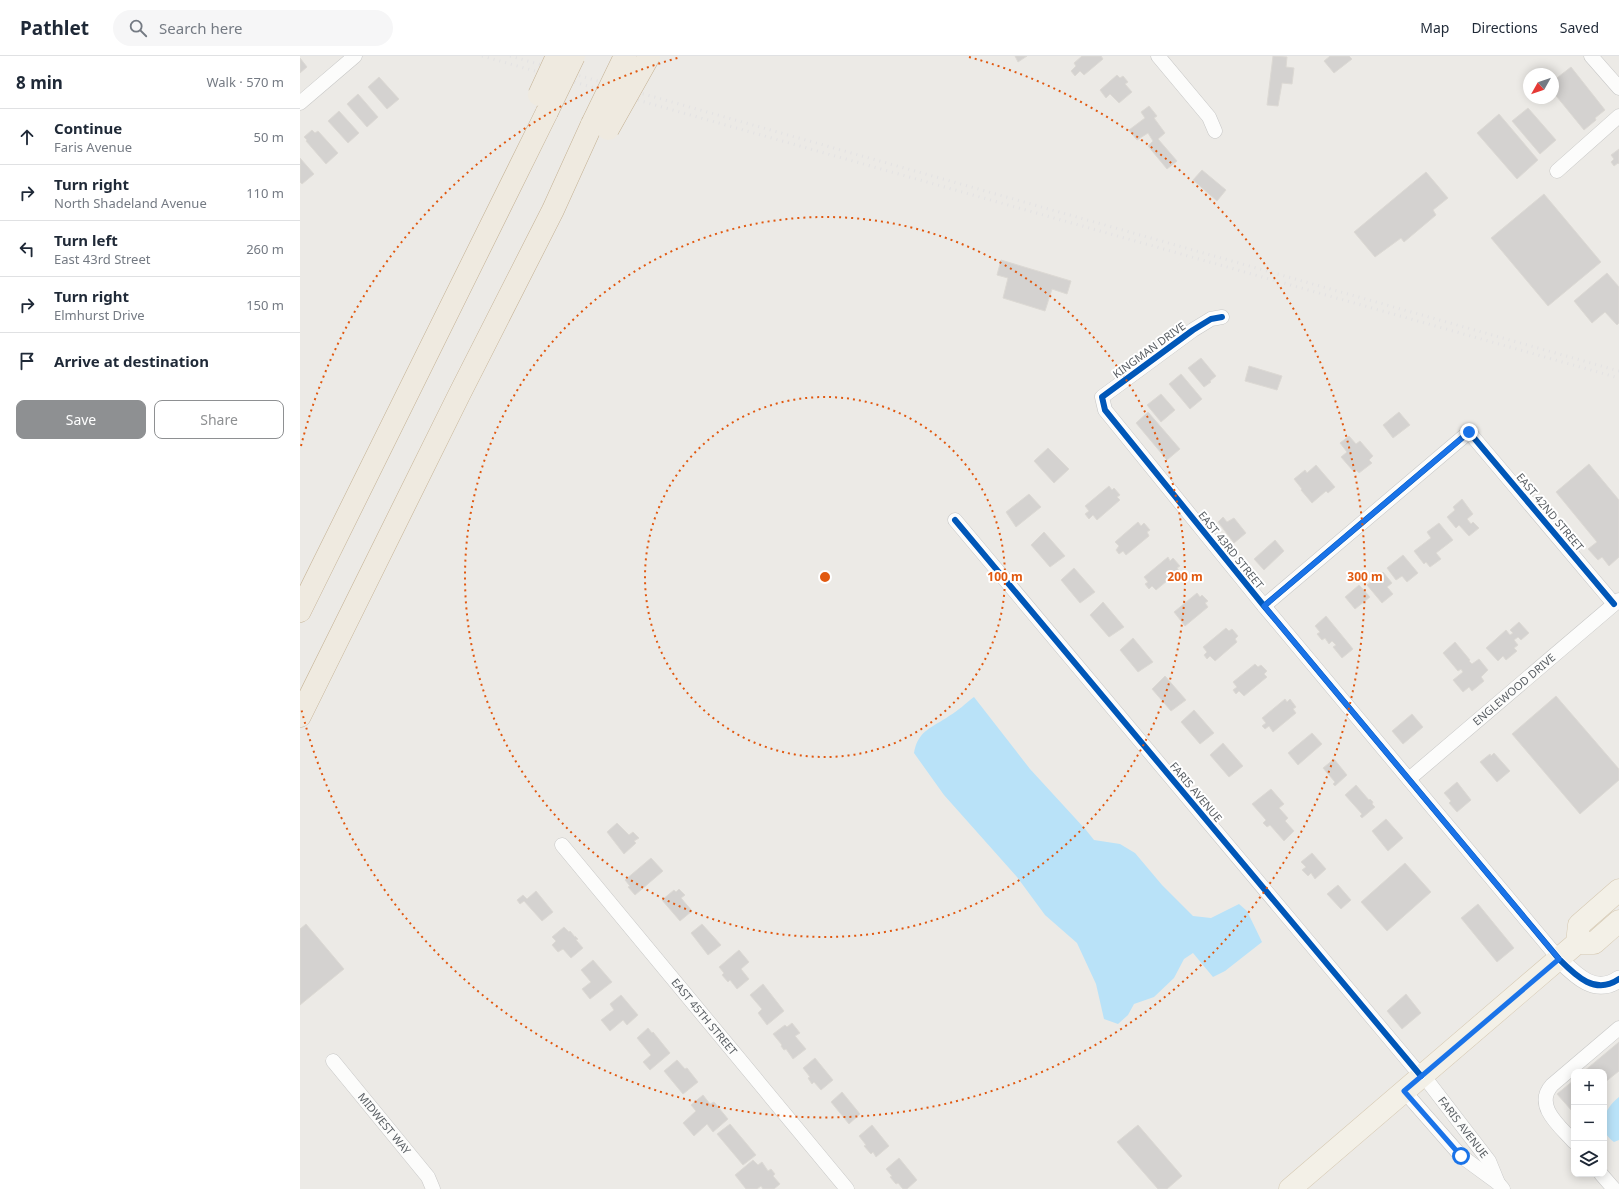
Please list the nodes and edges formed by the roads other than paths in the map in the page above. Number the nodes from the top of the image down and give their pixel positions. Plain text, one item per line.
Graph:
1 (355, 56) edge
2 (556, 56) edge
3 (574, 56) edge
4 (625, 56) edge
5 (649, 56) edge
6 (1158, 56) edge
7 (1591, 56) edge
8 (1619, 88) edge
9 (300, 103) edge
10 (540, 110) junction
11 (1619, 116) edge
12 (600, 127) junction
13 (1215, 131) dead end
14 (1557, 172) dead end
15 (1222, 317) dead end
16 (1105, 410) joint
17 (955, 520) dead end
18 (1617, 602) edge
19 (1264, 606) junction
20 (300, 611) edge
21 (300, 716) edge
22 (1408, 779) junction
23 (562, 845) dead end
24 (1619, 890) edge
25 (1619, 921) edge
26 (1577, 943) junction
27 (1559, 959) junction
28 (1619, 979) edge
29 (1619, 1028) edge
30 (333, 1061) dead end
31 (1422, 1076) junction
32 (1404, 1091) junction
33 (1573, 1141) edge
34 (1604, 1177) edge
35 (1500, 1186) edge
36 (433, 1189) edge
37 (847, 1189) edge
38 (1290, 1189) edge
39 (1614, 1189) edge

1 - 9 street
2 - 10 highway, bridge
3 - 10 highway, bridge
4 - 12 highway, bridge
5 - 12 highway, bridge
6 - 13 street
7 - 8 street
10 - 20 highway
11 - 14 street
12 - 21 highway
15 - 16 street, KINGMAN DRIVE
16 - 19 street, EAST 43RD STREET
17 - 31 street, FARIS AVENUE
18 - 19 street, EAST 42ND STREET
18 - 22 street, ENGLEWOOD DRIVE
19 - 22 street, EAST 43RD STREET
22 - 27 street, EAST 43RD STREET
23 - 37 street, EAST 45TH STREET
24 - 26 main road
25 - 26 main road
26 - 27 main road
27 - 28 street
27 - 31 main road
29 - 33 street
30 - 36 street, MIDWEST WAY
31 - 32 main road
31 - 35 street, FARIS AVENUE
32 - 35 street, FARIS AVENUE
32 - 38 main road
34 - 39 street

